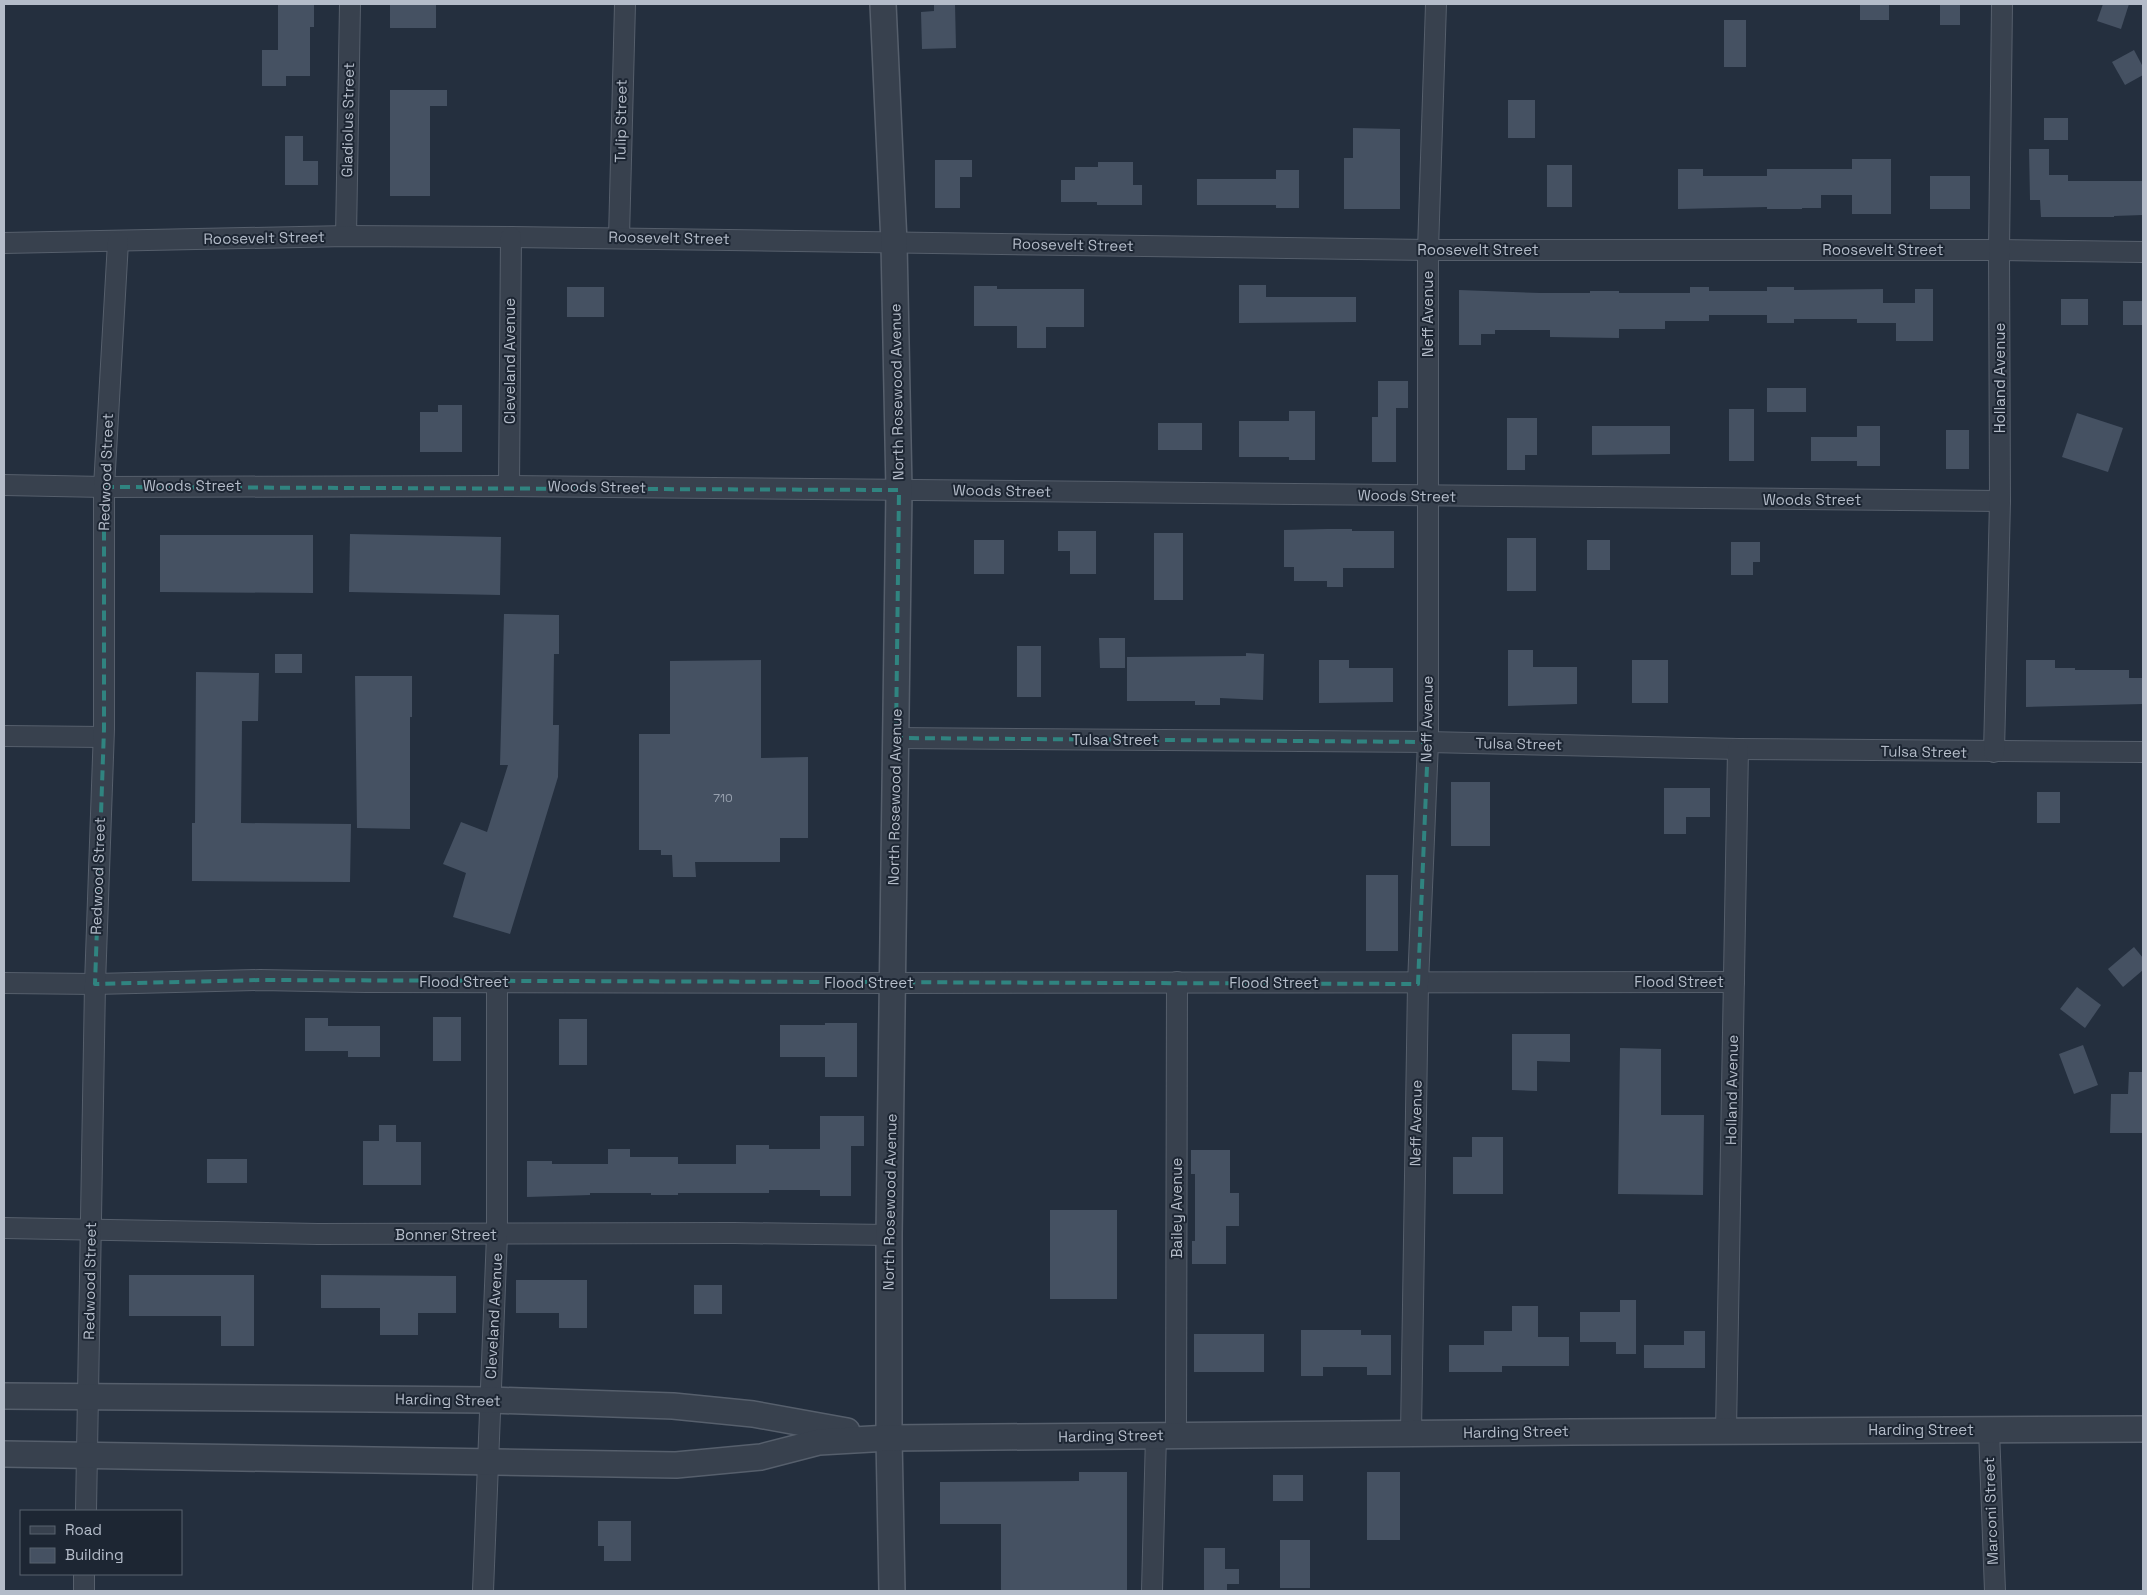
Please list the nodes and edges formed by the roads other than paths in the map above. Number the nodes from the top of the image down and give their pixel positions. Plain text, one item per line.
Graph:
1 (350, 4) edge
2 (625, 4) edge
3 (883, 4) edge
4 (1436, 4) edge
5 (2002, 4) edge
6 (346, 236) junction
7 (511, 237) junction
8 (620, 237) junction
9 (118, 242) junction
10 (4, 243) edge
11 (894, 243) junction
12 (1428, 250) junction
13 (2000, 250) junction
14 (2143, 252) edge
15 (4, 485) edge
16 (509, 486) junction
17 (104, 487) junction
18 (899, 490) junction
19 (1428, 497) junction
20 (2000, 501) junction
21 (4, 736) edge
22 (103, 737) junction
23 (896, 738) junction
24 (1428, 742) junction
25 (1738, 750) junction
26 (1994, 752) junction
27 (2143, 752) edge
28 (497, 982) junction
29 (1177, 982) junction
30 (1734, 982) junction
31 (4, 984) edge
32 (95, 984) junction
33 (893, 984) junction
34 (1418, 984) junction
35 (4, 1228) edge
36 (90, 1230) junction
37 (498, 1235) junction
38 (889, 1235) junction
39 (4, 1396) edge
40 (88, 1396) junction
41 (490, 1400) junction
42 (1988, 1430) junction
43 (2143, 1430) edge
44 (1726, 1431) junction
45 (1411, 1433) junction
46 (1166, 1435) junction
47 (889, 1438) junction
48 (4, 1454) edge
49 (87, 1455) junction
50 (487, 1462) junction
51 (86, 1510) edge
52 (84, 1575) edge
53 (84, 1591) edge
54 (483, 1591) edge
55 (892, 1591) edge
56 (1152, 1591) edge
57 (1995, 1591) edge

1 - 6 street, Gladiolus Street
2 - 8 street, Tulip Street
3 - 11 street, North Rosewood Avenue
4 - 12 street, Neff Avenue
5 - 13 street, Holland Avenue
6 - 7 street, Roosevelt Street
6 - 9 street, Roosevelt Street
7 - 8 street, Roosevelt Street
7 - 16 street, Cleveland Avenue
8 - 11 street, Roosevelt Street
9 - 10 street, Roosevelt Street
9 - 17 street, Redwood Street
11 - 12 street, Roosevelt Street
11 - 18 street, North Rosewood Avenue
12 - 13 street, Roosevelt Street
12 - 19 street, Neff Avenue
13 - 14 street, Roosevelt Street
13 - 20 street, Holland Avenue
15 - 17 street, Woods Street
16 - 17 street, Woods Street
16 - 18 street, Woods Street
17 - 22 street, Redwood Street
18 - 19 street, Woods Street
18 - 23 street, North Rosewood Avenue
19 - 20 street, Woods Street
19 - 24 street, Neff Avenue
20 - 26 street, Holland Avenue
21 - 22 street
22 - 32 street, Redwood Street
23 - 24 street, Tulsa Street
23 - 33 street, North Rosewood Avenue
24 - 25 street, Tulsa Street
24 - 34 street, Neff Avenue
25 - 26 street, Tulsa Street
25 - 30 street, Holland Avenue
26 - 27 street, Tulsa Street
28 - 32 street, Flood Street
28 - 33 street, Flood Street
28 - 37 street, Cleveland Avenue
29 - 33 street, Flood Street
29 - 34 street, Flood Street
29 - 46 street, Bailey Avenue
30 - 34 street, Flood Street
30 - 44 street, Holland Avenue
31 - 32 street, Flood Street
32 - 36 street, Redwood Street
33 - 38 street, North Rosewood Avenue
34 - 45 street, Neff Avenue
35 - 36 street, Bonner Street
36 - 37 street, Bonner Street
36 - 40 street, Redwood Street
37 - 38 street, Bonner Street
37 - 41 street, Cleveland Avenue
38 - 47 street, North Rosewood Avenue
39 - 40 street, Harding Street
40 - 41 street, Harding Street
40 - 49 street, Redwood Street
41 - 47 street, Harding Street
41 - 50 street, Cleveland Avenue
42 - 43 street, Harding Street
42 - 44 street, Harding Street
42 - 57 street, Marconi Street
44 - 45 street, Harding Street
45 - 46 street, Harding Street
46 - 47 street, Harding Street
46 - 56 street, Bailey Avenue
47 - 50 street, Harding Street
47 - 55 street, North Rosewood Avenue
48 - 49 street, Harding Street
49 - 50 street, Harding Street
49 - 51 street, Redwood Street
50 - 54 street, Cleveland Avenue
52 - 53 street

